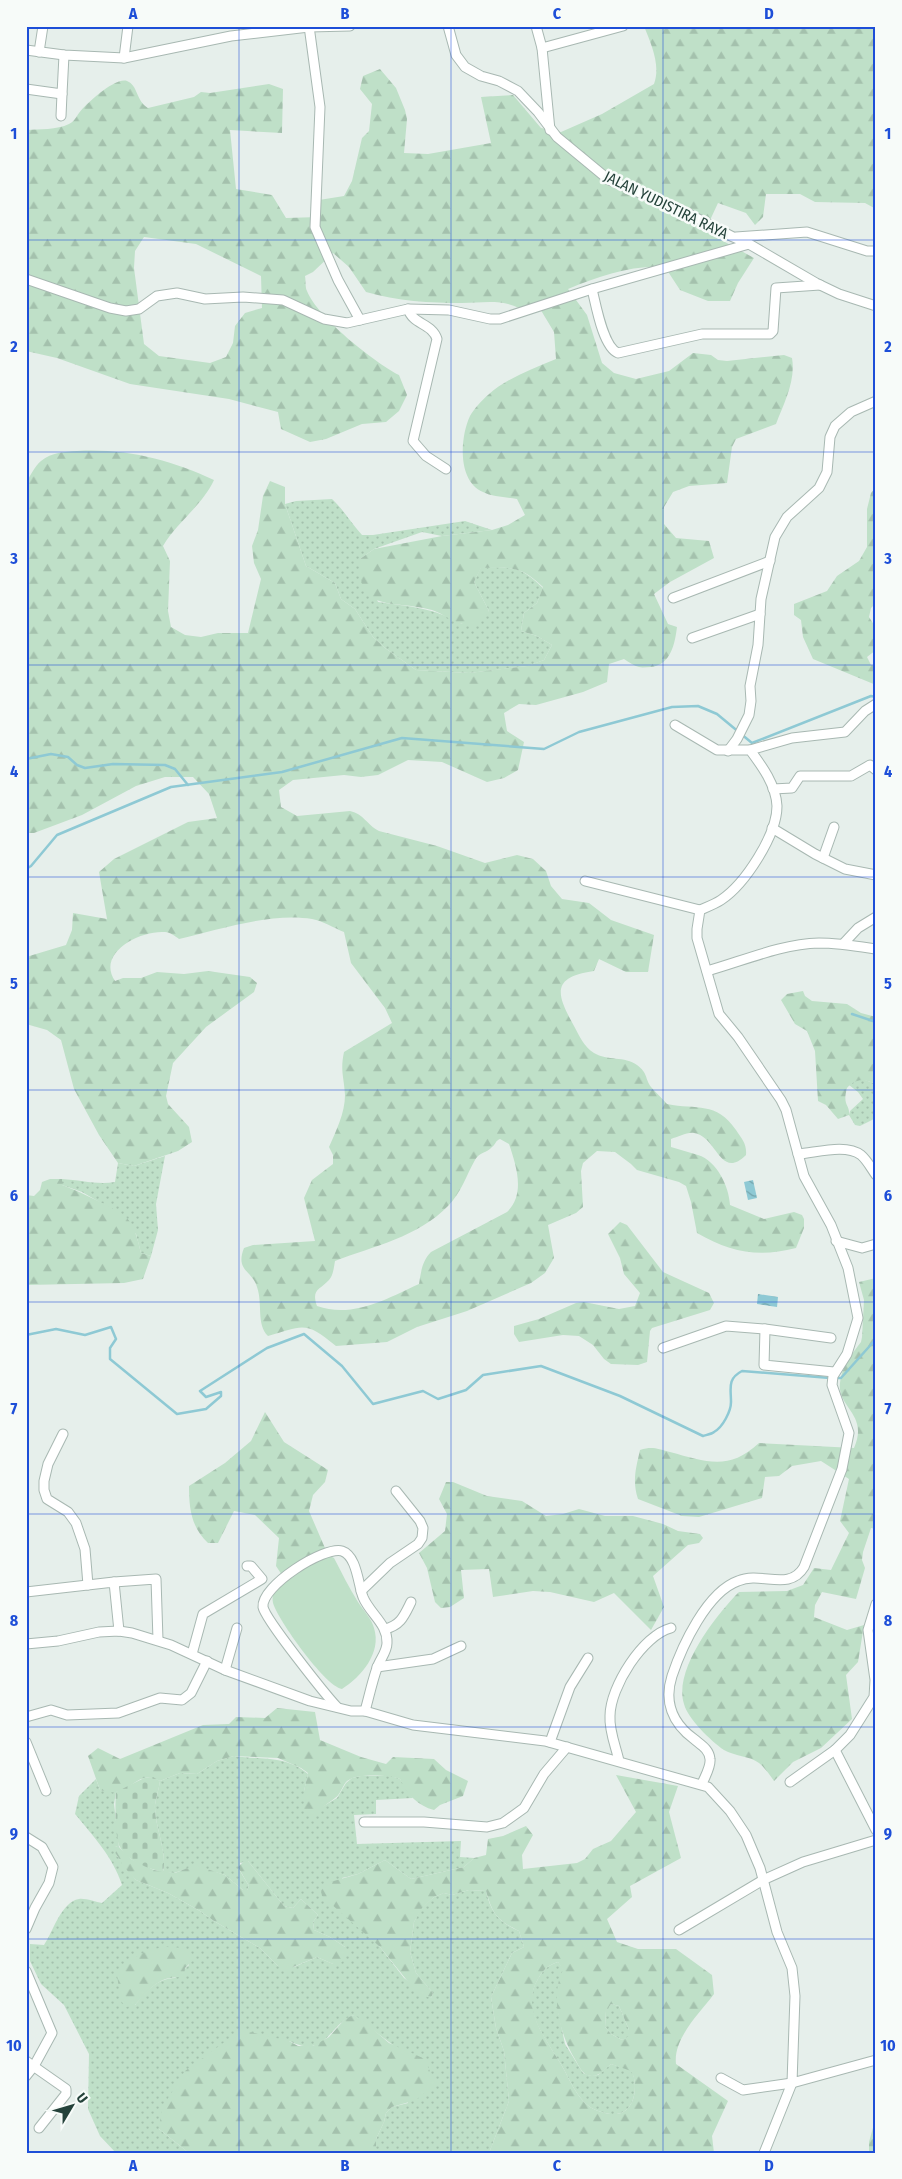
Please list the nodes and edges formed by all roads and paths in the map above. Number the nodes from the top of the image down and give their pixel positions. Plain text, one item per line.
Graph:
1 (42, 26) edge
2 (128, 26) edge
3 (230, 26) edge
4 (350, 26) edge
5 (448, 26) edge
6 (536, 26) edge
7 (623, 26) edge
8 (309, 27) edge
9 (231, 36) junction
10 (542, 48) junction
11 (26, 50) edge
12 (38, 52) junction
13 (64, 55) junction
14 (124, 58) junction
15 (26, 89) edge
16 (62, 94) junction
17 (61, 116) dead end
18 (550, 130) junction
19 (733, 238) junction
20 (750, 244) junction
21 (876, 251) edge
22 (26, 279) edge
23 (820, 285) junction
24 (592, 289) junction
25 (876, 306) edge
26 (408, 309) junction
27 (360, 320) junction
28 (876, 401) edge
29 (446, 469) dead end
30 (770, 561) junction
31 (673, 598) dead end
32 (760, 614) junction
33 (692, 638) dead end
34 (876, 704) edge
35 (675, 724) dead end
36 (750, 750) junction
37 (728, 751) junction
38 (876, 770) edge
39 (773, 789) junction
40 (834, 827) dead end
41 (772, 828) junction
42 (823, 858) junction
43 (876, 875) edge
44 (585, 882) dead end
45 (700, 910) junction
46 (876, 917) edge
47 (844, 943) junction
48 (876, 949) edge
49 (707, 971) junction
50 (798, 1154) junction
51 (876, 1175) edge
52 (836, 1242) junction
53 (876, 1244) edge
54 (765, 1329) junction
55 (831, 1338) dead end
56 (663, 1348) dead end
57 (833, 1378) junction
58 (63, 1434) dead end
59 (396, 1491) dead end
60 (247, 1566) dead end
61 (262, 1579) junction
62 (114, 1582) junction
63 (88, 1585) junction
64 (270, 1590) junction
65 (361, 1591) junction
66 (26, 1592) edge
67 (411, 1602) dead end
68 (876, 1604) edge
69 (237, 1628) dead end
70 (671, 1628) dead end
71 (385, 1629) junction
72 (119, 1631) junction
73 (158, 1640) junction
74 (26, 1644) edge
75 (461, 1646) dead end
76 (192, 1654) junction
77 (588, 1658) dead end
78 (207, 1661) junction
79 (377, 1667) junction
80 (225, 1670) junction
81 (337, 1708) junction
82 (365, 1711) junction
83 (26, 1717) edge
84 (26, 1742) edge
85 (550, 1742) junction
86 (567, 1747) junction
87 (835, 1750) junction
88 (619, 1761) junction
89 (790, 1782) dead end
90 (702, 1784) junction
91 (46, 1791) dead end
92 (364, 1822) dead end
93 (876, 1830) edge
94 (26, 1837) edge
95 (876, 1840) edge
96 (763, 1880) junction
97 (26, 1930) edge
98 (679, 1930) dead end
99 (26, 1971) edge
100 (876, 2060) edge
101 (30, 2063) edge
102 (26, 2076) edge
103 (721, 2078) dead end
104 (792, 2083) junction
105 (39, 2128) dead end
106 (764, 2153) edge

1 - 12 street
2 - 14 street
3 - 9 street
4 - 8 street
5 - 18 street, JALAN YUDISTIRA RAYA
6 - 10 street
7 - 10 street
8 - 9 street
8 - 27 street
9 - 14 street
10 - 18 street
11 - 12 street
12 - 13 street
13 - 14 street
13 - 16 street
15 - 16 street
16 - 17 street
18 - 19 street, JALAN YUDISTIRA RAYA
19 - 20 street, JALAN YUDISTIRA RAYA
19 - 21 street
20 - 23 street, JALAN YUDISTIRA RAYA
20 - 24 street
22 - 27 street
23 - 24 street
23 - 25 street, JALAN YUDISTIRA RAYA
24 - 26 street
26 - 27 street
26 - 29 street
28 - 30 street
30 - 31 street
30 - 32 street
32 - 33 street
32 - 37 street
34 - 36 street
35 - 37 street
36 - 37 street
36 - 39 street
38 - 39 street
39 - 41 street
40 - 42 street
41 - 42 street
41 - 45 street
42 - 43 street
44 - 45 street
45 - 49 street
46 - 47 street
47 - 48 street
47 - 49 street
49 - 50 street
50 - 51 street
50 - 52 street
52 - 53 street
52 - 57 street
54 - 55 street
54 - 56 street
54 - 57 street
57 - 90 street
58 - 63 street
59 - 65 street
60 - 61 street
61 - 64 street
61 - 76 street
62 - 63 street
62 - 72 street
62 - 73 street
63 - 66 street
64 - 65 street
64 - 81 street
65 - 71 street
67 - 71 street
68 - 87 street
69 - 80 street
70 - 88 street
71 - 79 street
72 - 73 street
72 - 74 street
73 - 76 street
75 - 79 street
76 - 78 street
77 - 85 street
78 - 80 street
78 - 83 street
79 - 82 street
80 - 81 street
81 - 82 street
82 - 85 street
84 - 91 street
85 - 86 street
86 - 88 street
86 - 92 street
87 - 89 street
87 - 93 street
88 - 90 street
90 - 96 street
94 - 97 street
95 - 96 street
96 - 98 street
96 - 104 street
99 - 101 street
100 - 104 street
101 - 102 street
101 - 105 street
103 - 104 street
104 - 106 street

